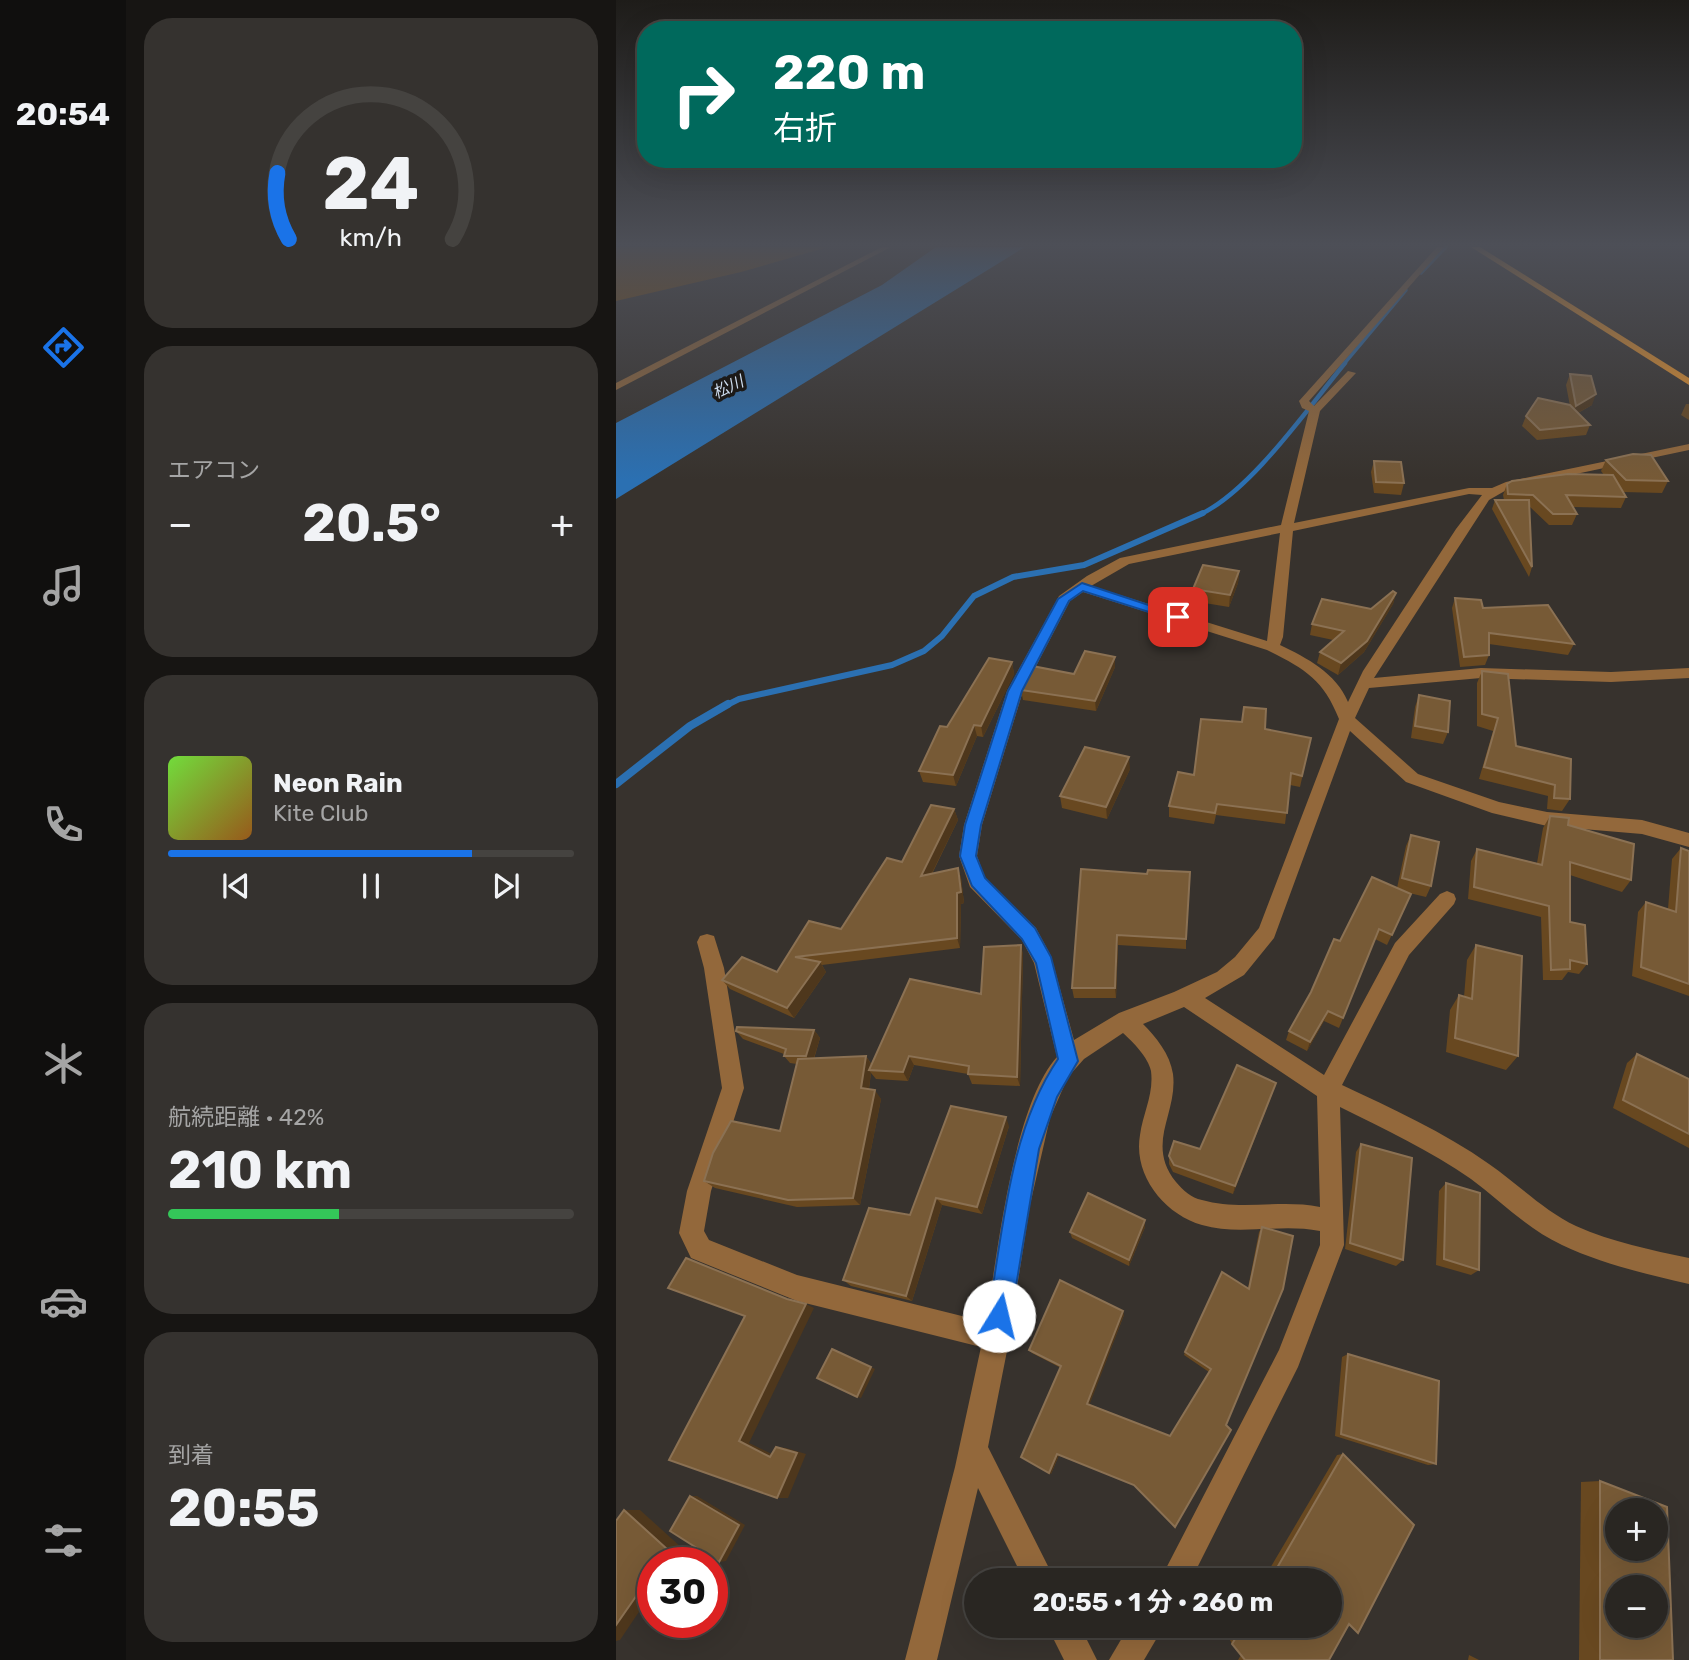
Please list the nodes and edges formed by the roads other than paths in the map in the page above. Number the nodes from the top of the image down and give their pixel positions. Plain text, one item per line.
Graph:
1 (737, 324) edge
2 (1372, 324) edge
3 (1597, 324) edge
4 (1351, 373) dead end
5 (1689, 382) edge
6 (616, 387) edge
7 (1315, 410) junction
8 (1689, 447) edge
9 (1493, 492) junction
10 (1287, 528) junction
11 (1082, 587) junction
12 (1272, 647) junction
13 (1689, 673) edge
14 (1364, 683) junction
15 (1347, 719) junction
16 (1689, 840) edge
17 (1447, 898) dead end
18 (707, 942) dead end
19 (1184, 996) junction
20 (1126, 1020) junction
21 (1069, 1061) junction
22 (1328, 1090) junction
23 (1333, 1222) junction
24 (1689, 1271) edge
25 (996, 1338) junction
26 (974, 1449) junction
27 (1034, 1568) edge
28 (1181, 1568) edge
29 (1069, 1638) edge
30 (1140, 1638) edge
31 (921, 1660) edge
32 (1080, 1660) edge
33 (1125, 1660) edge

1 - 6 street
2 - 7 street
3 - 5 main road
4 - 7 street
7 - 10 street
8 - 9 street
9 - 10 street
9 - 14 street
10 - 11 street
10 - 12 street
11 - 12 street
11 - 21 street
12 - 15 street
13 - 14 street
14 - 15 street
15 - 16 street
15 - 19 street
17 - 22 street
18 - 25 street
19 - 20 street
19 - 22 street
20 - 21 street
20 - 23 street
21 - 25 street
22 - 23 street
22 - 24 street
23 - 28 street
25 - 26 street
26 - 27 street
26 - 31 street
29 - 32 street
30 - 33 street

